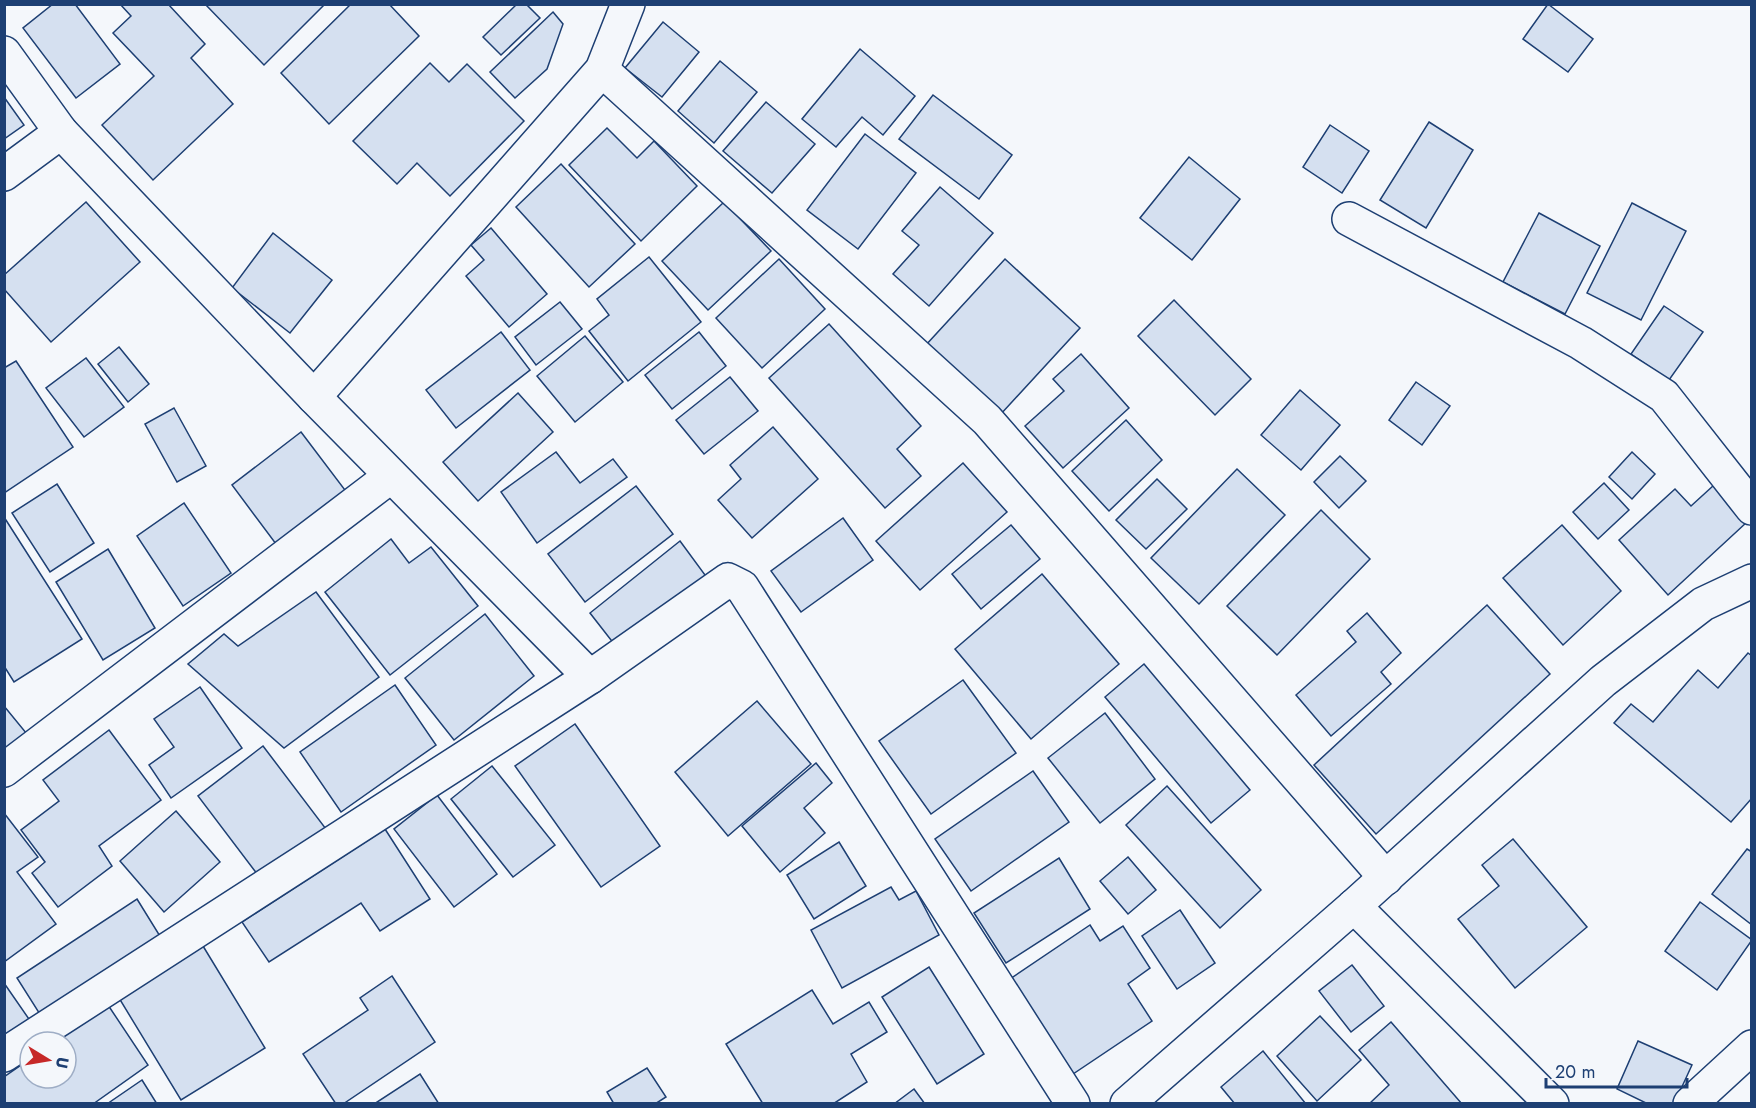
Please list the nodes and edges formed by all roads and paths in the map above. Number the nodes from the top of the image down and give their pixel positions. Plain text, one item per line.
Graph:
1 (628, 4) edge
2 (4, 53) edge
3 (602, 70) junction
4 (61, 132) junction
5 (4, 174) edge
6 (1349, 219) dead end
7 (314, 397) junction
8 (391, 476) junction
9 (1752, 508) edge
10 (1752, 581) edge
11 (590, 678) junction
12 (4, 770) edge
13 (1386, 878) junction
14 (1354, 906) junction
15 (1752, 1047) edge
16 (4, 1055) edge
17 (1072, 1104) edge
18 (1127, 1104) edge
19 (1552, 1104) edge
20 (1690, 1104) edge

1 - 3 street
2 - 4 street
3 - 7 street
3 - 13 street
4 - 5 street
4 - 7 street
6 - 9 street
7 - 8 street
8 - 11 street
8 - 12 street
10 - 13 street
11 - 16 street
11 - 17 street
13 - 14 street
14 - 18 street
14 - 19 street
15 - 20 street

